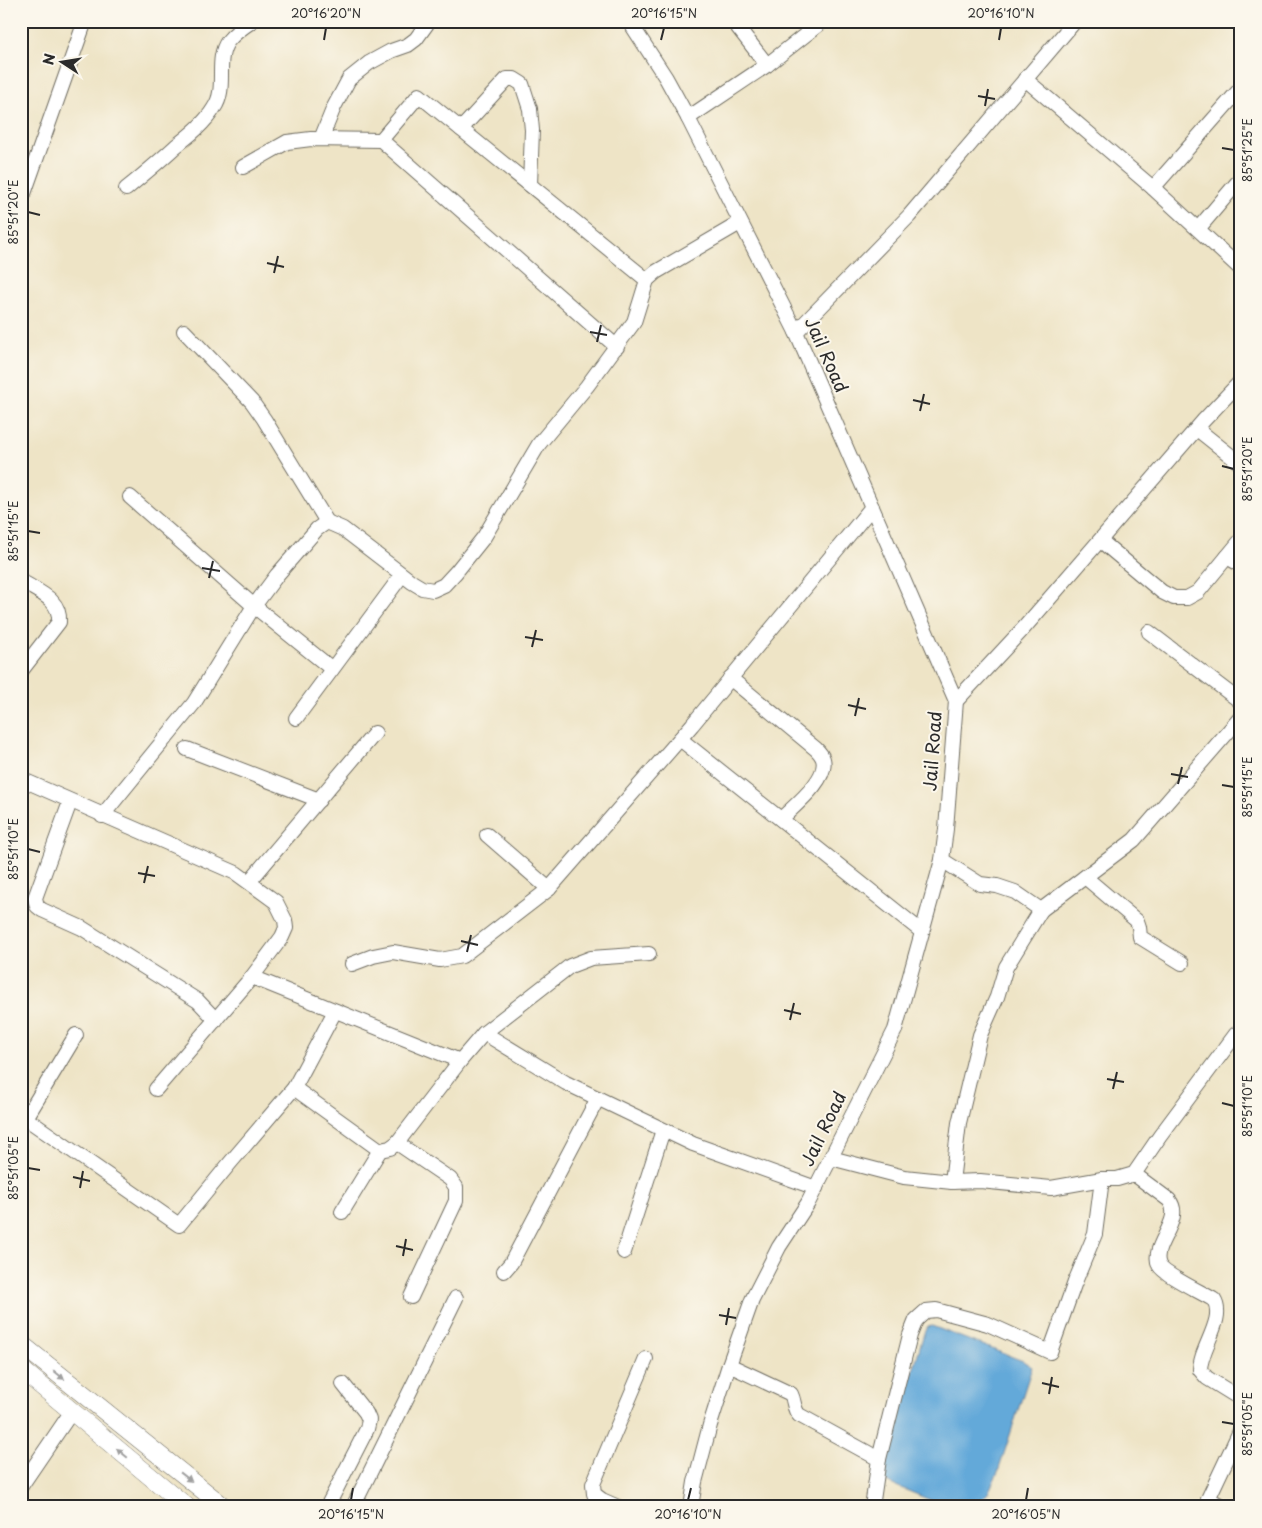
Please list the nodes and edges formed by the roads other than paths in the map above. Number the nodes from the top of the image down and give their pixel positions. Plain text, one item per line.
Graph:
1 (85, 21) edge
2 (252, 21) edge
3 (429, 21) edge
4 (629, 21) edge
5 (733, 21) edge
6 (823, 21) edge
7 (1075, 21) edge
8 (767, 65) junction
9 (1026, 80) junction
10 (1241, 88) edge
11 (688, 118) junction
12 (461, 129) junction
13 (322, 140) junction
14 (381, 140) junction
15 (243, 166) dead end
16 (530, 185) junction
17 (1241, 187) edge
18 (1153, 188) junction
19 (126, 189) dead end
20 (21, 202) edge
21 (740, 223) junction
22 (1198, 229) junction
23 (1241, 269) edge
24 (647, 280) junction
25 (184, 331) dead end
26 (796, 332) junction
27 (617, 347) junction
28 (1241, 381) edge
29 (1197, 429) junction
30 (1241, 464) edge
31 (130, 497) dead end
32 (872, 507) junction
33 (326, 522) junction
34 (1241, 540) edge
35 (1101, 541) junction
36 (1227, 557) junction
37 (1241, 565) edge
38 (402, 575) junction
39 (21, 581) edge
40 (254, 606) junction
41 (1149, 632) dead end
42 (332, 669) junction
43 (21, 671) edge
44 (730, 678) junction
45 (956, 701) junction
46 (1241, 702) edge
47 (1241, 717) edge
48 (296, 718) dead end
49 (1228, 730) junction
50 (375, 733) dead end
51 (1241, 738) edge
52 (680, 739) junction
53 (188, 750) dead end
54 (21, 780) edge
55 (318, 800) junction
56 (70, 802) junction
57 (102, 816) junction
58 (781, 819) junction
59 (487, 835) dead end
60 (942, 860) junction
61 (1086, 877) junction
62 (249, 882) junction
63 (549, 889) junction
64 (1041, 910) junction
65 (921, 931) junction
66 (649, 954) dead end
67 (1182, 963) dead end
68 (352, 964) dead end
69 (252, 976) junction
70 (335, 1011) junction
71 (216, 1020) junction
72 (1241, 1030) edge
73 (484, 1033) junction
74 (76, 1035) dead end
75 (460, 1062) junction
76 (294, 1088) junction
77 (156, 1090) dead end
78 (598, 1098) junction
79 (23, 1117) edge
80 (663, 1130) junction
81 (397, 1143) junction
82 (380, 1150) junction
83 (831, 1158) junction
84 (1134, 1174) junction
85 (1102, 1179) junction
86 (952, 1182) junction
87 (816, 1188) junction
88 (342, 1212) dead end
89 (624, 1252) dead end
90 (504, 1271) dead end
91 (411, 1297) dead end
92 (456, 1298) dead end
93 (21, 1344) edge
94 (646, 1360) dead end
95 (728, 1365) junction
96 (21, 1370) edge
97 (343, 1384) dead end
98 (1241, 1399) edge
99 (72, 1411) junction
100 (1241, 1429) edge
101 (879, 1460) junction
102 (21, 1486) edge
103 (187, 1507) edge
104 (224, 1507) edge
105 (327, 1507) edge
106 (353, 1507) edge
107 (618, 1507) edge
108 (691, 1507) edge
109 (872, 1507) edge
110 (1224, 1507) edge

1 - 20 street
2 - 19 street
3 - 13 street
4 - 11 street, Jail Road
5 - 8 street
6 - 8 street
7 - 9 street
8 - 11 street
9 - 18 street
9 - 26 street
10 - 18 street
11 - 21 street, Jail Road
12 - 14 street
12 - 16 street
12 - 16 street
13 - 14 street
13 - 15 street
14 - 27 street
16 - 24 street
17 - 22 street
18 - 22 street
21 - 24 street
21 - 26 street, Jail Road
22 - 23 street
24 - 27 street
25 - 33 street
26 - 32 street, Jail Road
27 - 38 street
28 - 29 street
29 - 30 street
29 - 35 street
31 - 40 street
32 - 44 street
32 - 45 street, Jail Road
33 - 38 street
33 - 40 street
34 - 36 street
35 - 36 street
35 - 45 street
36 - 37 street
38 - 42 street
39 - 43 street
40 - 42 street
40 - 57 street
41 - 46 street
42 - 48 street
44 - 52 street
44 - 58 street
45 - 60 street, Jail Road
47 - 49 street
49 - 51 street
49 - 61 street
50 - 55 street
52 - 58 street
52 - 63 street
53 - 55 street
54 - 56 street
55 - 62 street
56 - 57 street
56 - 71 street
57 - 62 street
58 - 65 street
59 - 63 street
60 - 64 street
60 - 65 street, Jail Road
61 - 64 street
61 - 67 street
62 - 69 street
63 - 68 street
64 - 86 street
65 - 83 street, Jail Road
66 - 73 street
69 - 70 street
69 - 71 street
70 - 75 street
70 - 76 street
71 - 77 street
72 - 84 street
73 - 75 street
73 - 78 street
74 - 79 street
75 - 81 street
76 - 79 street
76 - 82 street
78 - 80 street
78 - 90 street
80 - 87 street
80 - 89 street
81 - 82 street
81 - 91 street
82 - 88 street
83 - 86 street
83 - 87 street, Jail Road
84 - 85 street
84 - 98 street
85 - 86 street
85 - 101 street
87 - 95 street, Jail Road
92 - 106 street
93 -> 104 main road
94 - 107 street
95 - 101 street
95 - 108 street, Jail Road
96 - 99 main road
97 - 105 street
99 - 102 street
103 -> 99 main road
100 - 110 street
101 - 109 street

